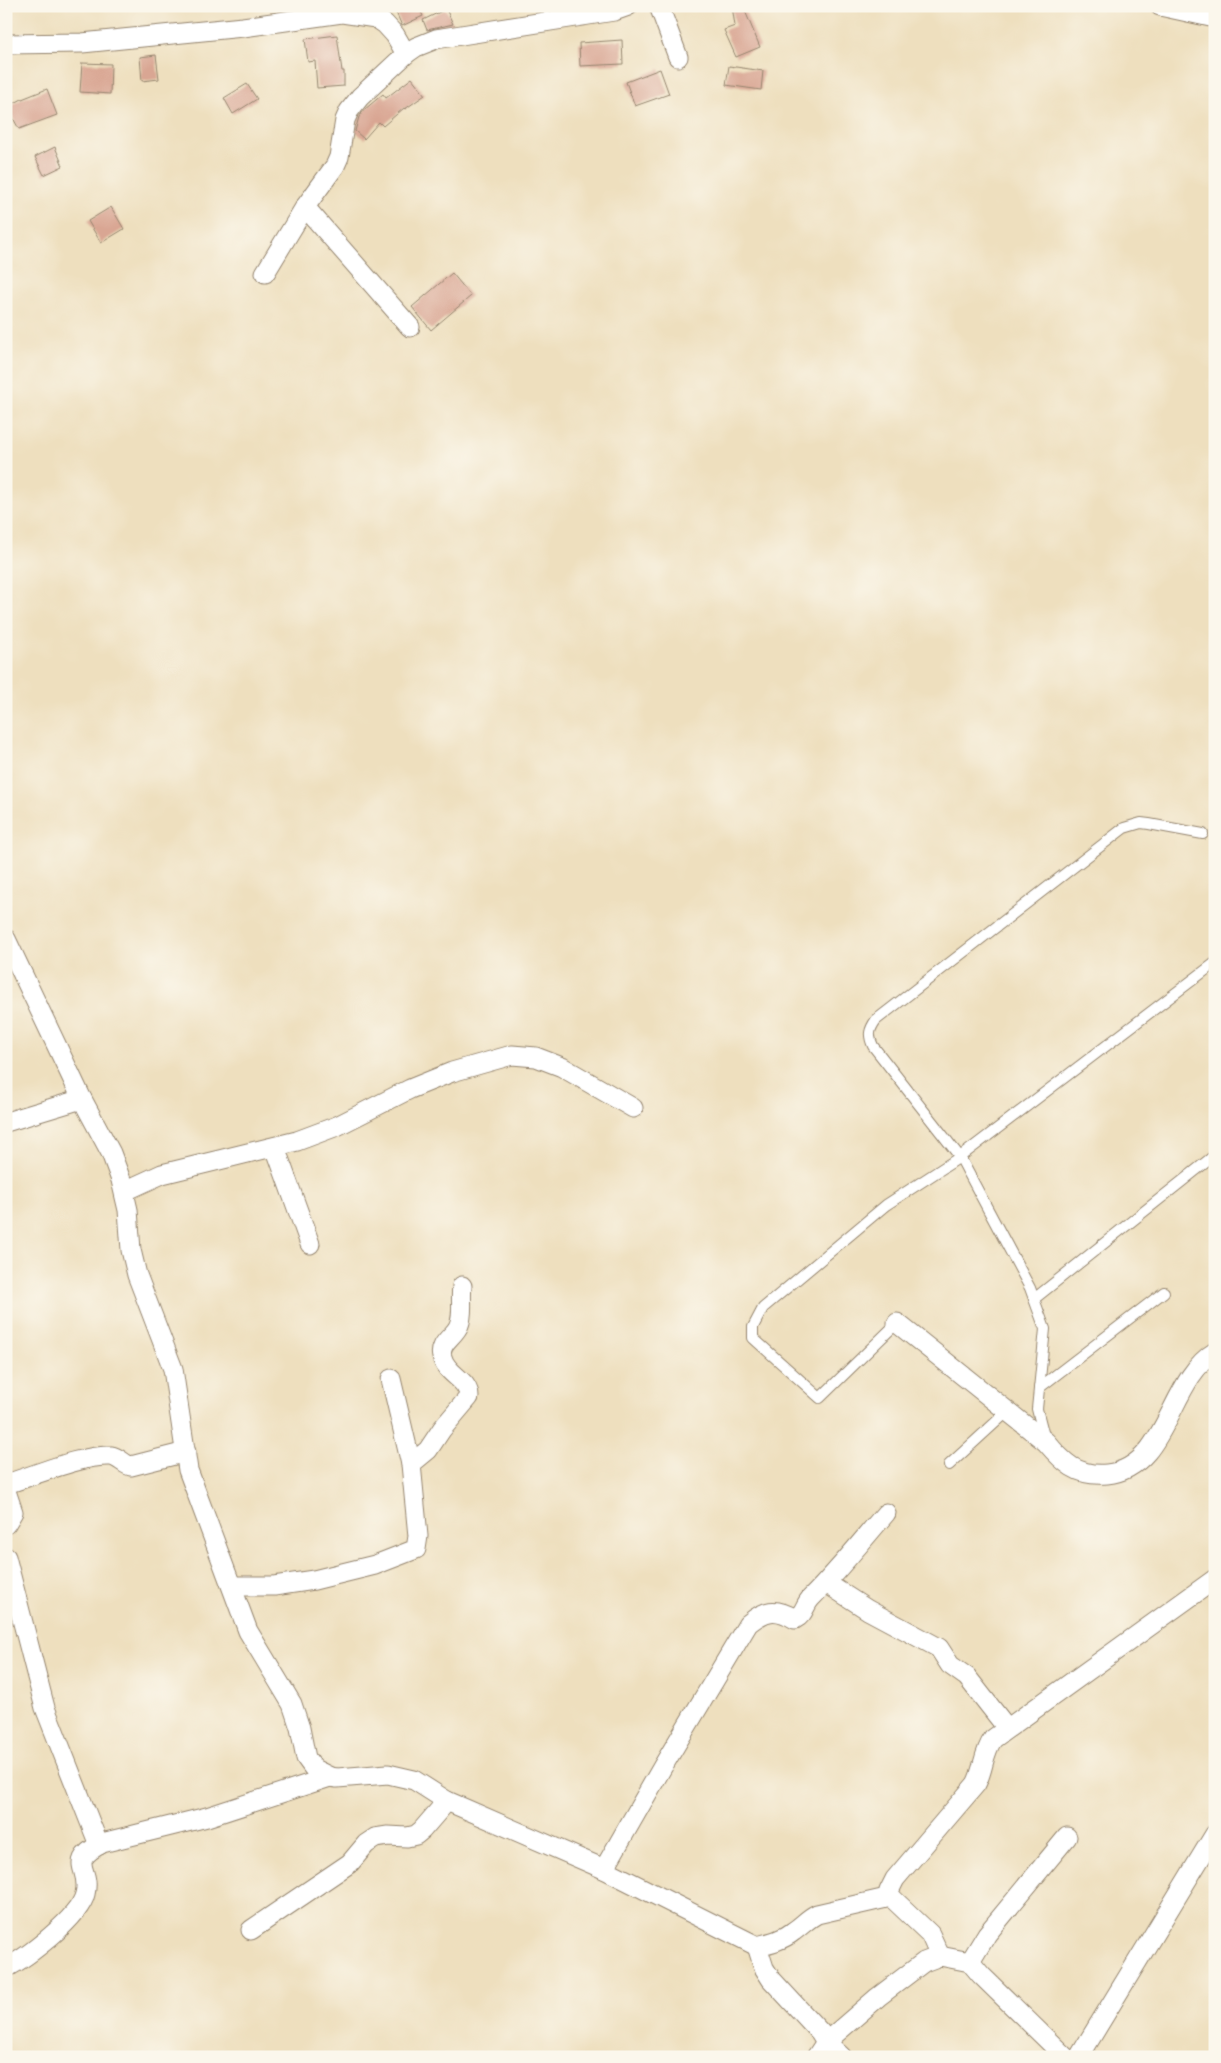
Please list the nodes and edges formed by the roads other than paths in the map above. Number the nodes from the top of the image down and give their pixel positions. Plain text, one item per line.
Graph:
1 (628, 6) edge
2 (659, 6) edge
3 (1167, 7) edge
4 (342, 10) edge
5 (1215, 18) edge
6 (6, 44) edge
7 (406, 54) junction
8 (678, 58) dead end
9 (305, 207) junction
10 (265, 273) dead end
11 (410, 327) dead end
12 (1203, 834) dead end
13 (6, 939) edge
14 (1215, 963) edge
15 (82, 1099) junction
16 (634, 1108) dead end
17 (6, 1122) edge
18 (275, 1146) junction
19 (1215, 1156) edge
20 (960, 1158) junction
21 (125, 1191) junction
22 (310, 1244) dead end
23 (462, 1286) dead end
24 (1164, 1292) dead end
25 (1034, 1300) junction
26 (897, 1323) joint
27 (1215, 1352) edge
28 (391, 1379) dead end
29 (1039, 1388) junction
30 (1008, 1410) junction
31 (1046, 1442) junction
32 (186, 1452) junction
33 (410, 1464) junction
34 (949, 1465) dead end
35 (6, 1484) edge
36 (6, 1491) edge
37 (886, 1513) dead end
38 (6, 1524) edge
39 (6, 1557) edge
40 (1215, 1579) edge
41 (826, 1584) junction
42 (232, 1586) junction
43 (1007, 1728) junction
44 (330, 1777) junction
45 (447, 1801) junction
46 (1215, 1834) edge
47 (1067, 1837) dead end
48 (99, 1845) junction
49 (604, 1869) junction
50 (891, 1897) junction
51 (251, 1930) dead end
52 (756, 1946) junction
53 (940, 1956) junction
54 (970, 1962) junction
55 (6, 1968) edge
56 (821, 2049) edge
57 (842, 2057) edge
58 (1065, 2057) edge
59 (1079, 2057) edge

1 - 7 street
2 - 8 street
3 - 5 street
4 - 6 street
4 - 7 street
7 - 9 street
9 - 10 street
9 - 11 street
12 - 20 lane
13 - 15 street
14 - 20 lane
15 - 17 street
15 - 21 street
16 - 18 street
18 - 21 street
18 - 22 street
19 - 25 lane
20 - 25 lane
20 - 26 lane
21 - 32 street
23 - 33 street
24 - 29 lane
25 - 29 lane
26 - 30 street
27 - 31 street
28 - 33 street
29 - 31 lane
30 - 31 street
30 - 34 lane
32 - 35 street
32 - 42 street
33 - 42 street
36 - 38 street
37 - 41 street
39 - 48 street
40 - 43 street
41 - 43 street
41 - 49 street
42 - 44 street
43 - 50 street
44 - 45 street
44 - 48 street
45 - 49 street
45 - 51 street
46 - 59 street
47 - 54 street
48 - 55 street
49 - 52 street
50 - 52 street
50 - 53 street
52 - 56 street
53 - 54 street
53 - 56 street
54 - 58 street
56 - 57 street

